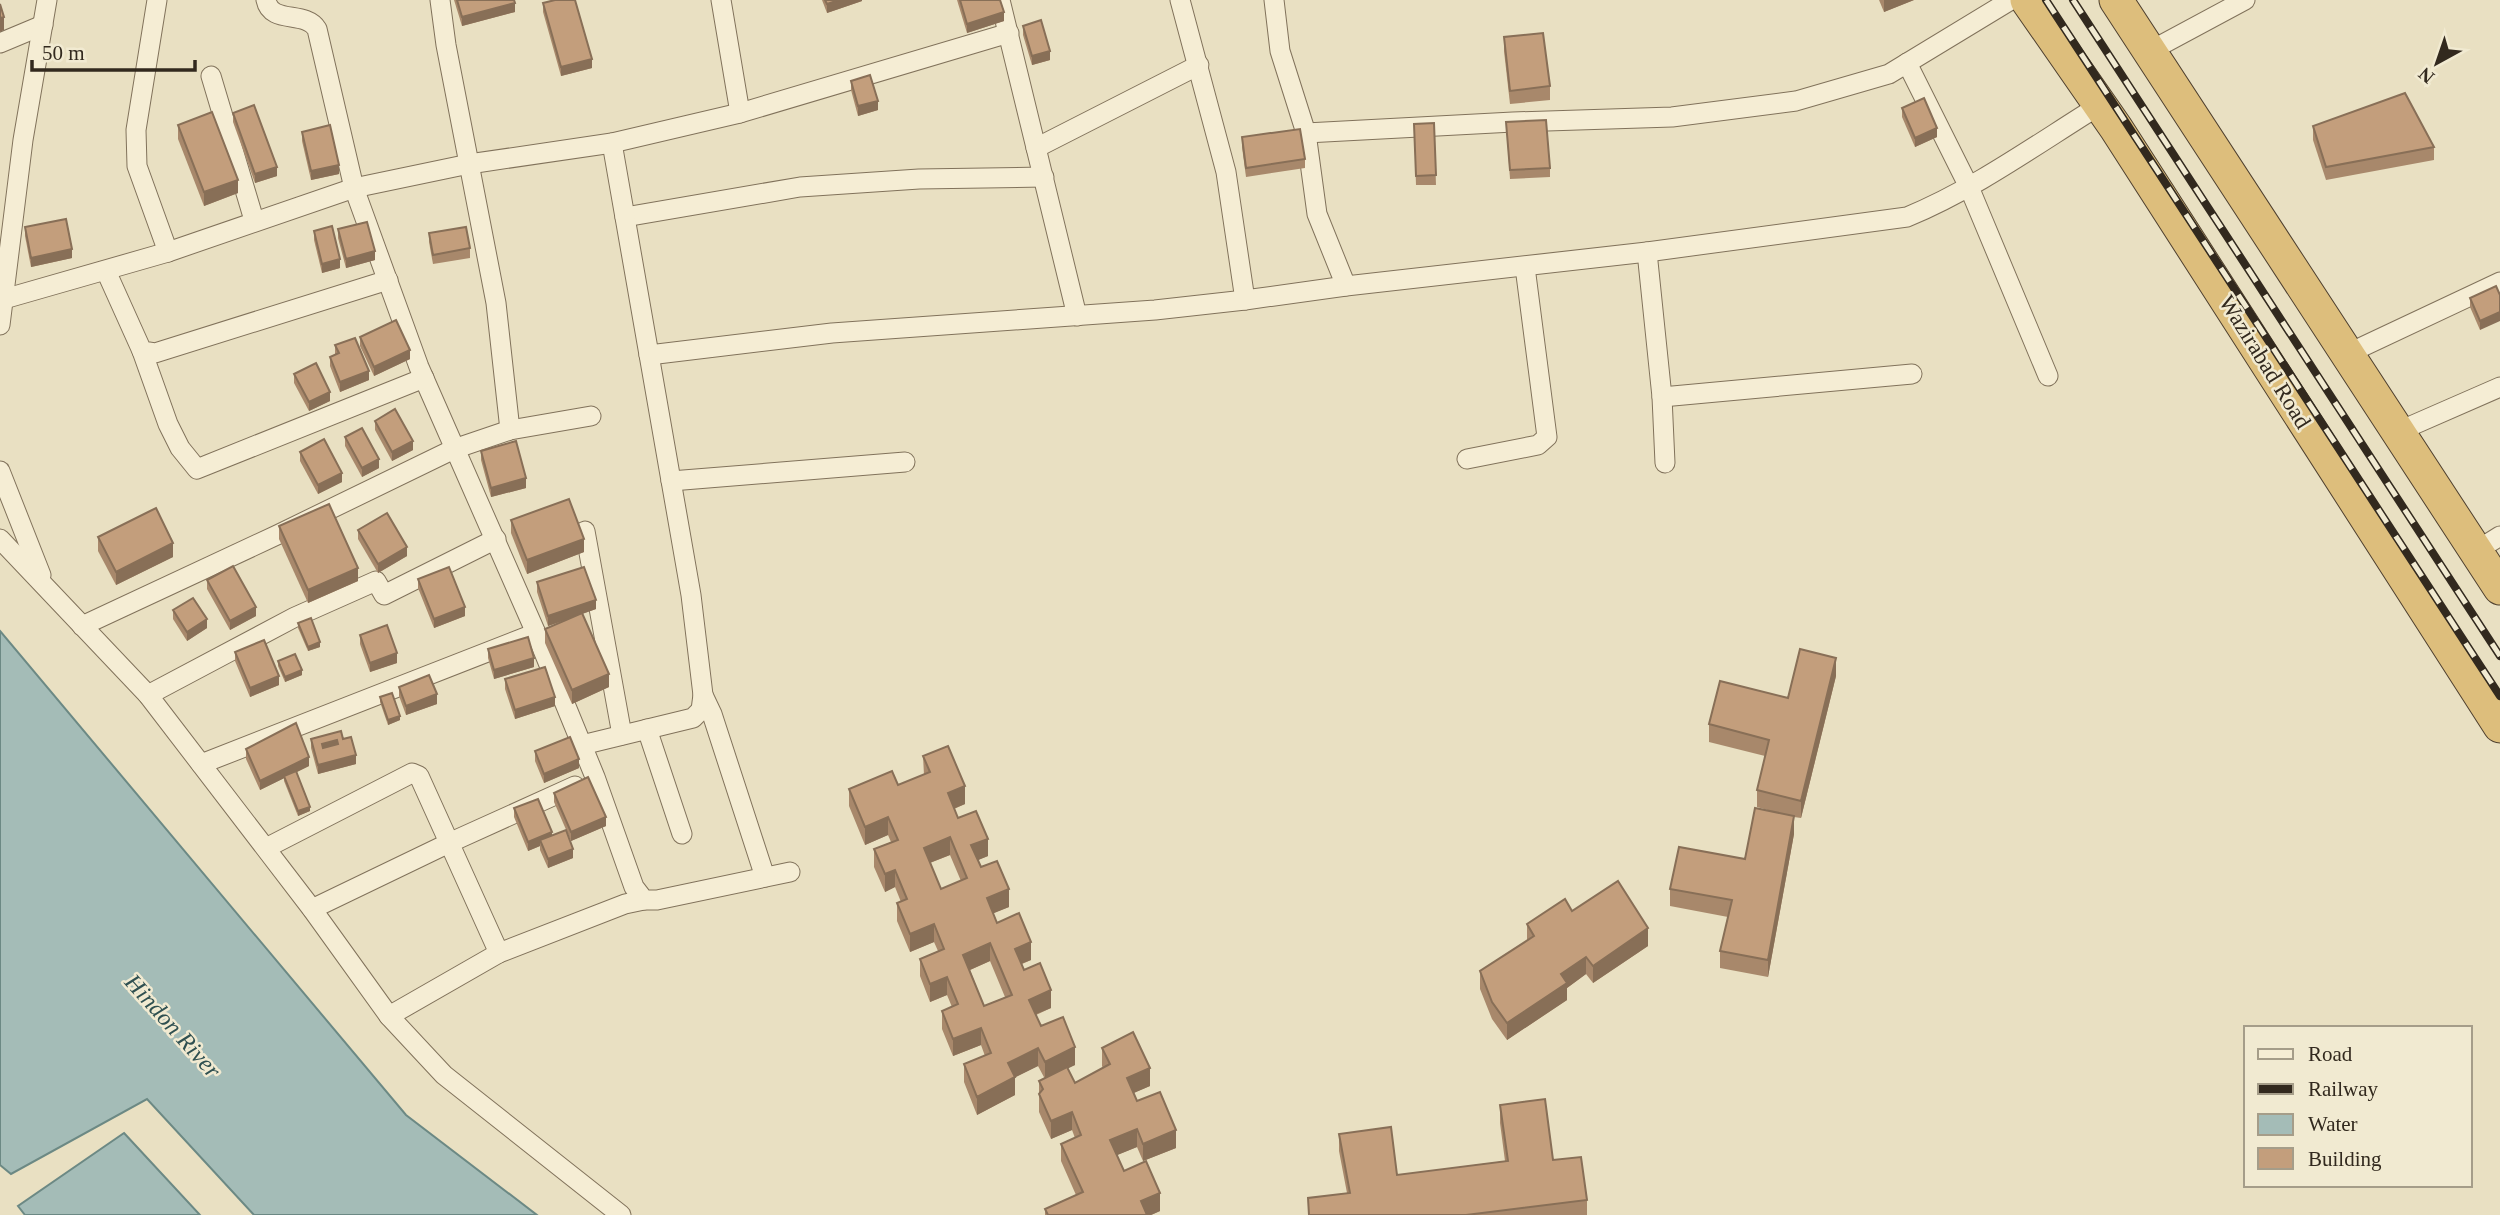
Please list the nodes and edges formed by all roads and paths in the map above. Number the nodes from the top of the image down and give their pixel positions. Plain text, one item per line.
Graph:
1 (47, 0) edge
2 (157, 0) edge
3 (266, 0) edge
4 (440, 0) edge
5 (720, 0) edge
6 (1000, 0) edge
7 (1180, 0) edge
8 (1274, 0) edge
9 (2011, 0) edge
10 (2027, 0) edge
11 (2116, 0) edge
12 (2245, 0) edge
13 (43, 25) junction
14 (1009, 33) junction
15 (0, 43) edge
16 (2150, 51) junction
17 (1907, 63) junction
18 (1199, 65) junction
19 (211, 76) dead end
20 (2100, 105) junction
21 (740, 113) junction
22 (1307, 133) junction
23 (612, 143) junction
24 (1036, 148) junction
25 (469, 164) junction
26 (1044, 177) junction
27 (1969, 187) junction
28 (354, 188) junction
29 (625, 217) junction
30 (254, 220) junction
31 (168, 252) junction
32 (1647, 252) junction
33 (1525, 267) junction
34 (106, 271) junction
35 (388, 280) junction
36 (2500, 282) edge
37 (1346, 286) junction
38 (4, 299) junction
39 (1245, 300) junction
40 (1077, 316) junction
41 (0, 322) edge
42 (142, 351) junction
43 (2347, 354) junction
44 (649, 355) junction
45 (1912, 374) dead end
46 (2048, 376) dead end
47 (424, 378) junction
48 (2500, 387) edge
49 (1662, 397) junction
50 (591, 416) dead end
51 (510, 430) junction
52 (2397, 432) junction
53 (454, 449) junction
54 (1466, 459) dead end
55 (905, 462) dead end
56 (1665, 463) dead end
57 (0, 471) edge
58 (671, 481) junction
59 (584, 531) edge
60 (0, 539) edge
61 (496, 539) junction
62 (2488, 544) edge
63 (45, 584) junction
64 (2500, 588) edge
65 (82, 626) junction
66 (537, 634) junction
67 (148, 695) junction
68 (703, 695) junction
69 (2500, 726) edge
70 (647, 729) junction
71 (622, 735) junction
72 (582, 745) junction
73 (201, 764) junction
74 (595, 777) junction
75 (682, 834) dead end
76 (449, 843) junction
77 (266, 848) junction
78 (790, 872) dead end
79 (765, 877) junction
80 (644, 900) junction
81 (313, 909) junction
82 (499, 953) junction
83 (389, 1016) junction
84 (621, 1215) edge

1 - 13 street
2 - 31 street
3 - 28 street
4 - 25 street
5 - 21 street
6 - 14 street
7 - 18 street
8 - 22 street
9 - 17 street
10 - 20 highway, Wazirabad Road
11 - 16 highway
12 - 16 street
13 - 15 street
13 - 38 street
14 - 21 street
14 - 24 street
16 - 43 highway
17 - 22 street
17 - 27 street
18 - 24 street
18 - 39 street
19 - 30 street
20 - 27 street
20 - 69 highway, Wazirabad Road
21 - 23 street
22 - 37 street
23 - 25 street
23 - 29 street
24 - 26 street
25 - 28 street
25 - 51 street
26 - 29 street
26 - 40 street
27 - 32 street
27 - 46 street
28 - 30 street
28 - 35 street
29 - 44 street
30 - 31 street
31 - 34 street
32 - 33 street
32 - 49 street
33 - 37 street
33 - 54 street
34 - 38 street
34 - 42 street
35 - 42 street
35 - 47 street
36 - 43 street
37 - 39 street
38 - 41 street
39 - 40 street
40 - 44 street
42 - 47 street
43 - 52 highway
44 - 58 street
45 - 49 street
47 - 53 street
48 - 52 street
49 - 56 street
50 - 51 street
51 - 53 street
52 - 62 highway
53 - 61 street
53 - 65 street
55 - 58 street
57 - 63 street
58 - 68 street
59 - 71 street
60 - 63 street
61 - 66 street
61 - 67 street
62 - 64 highway
63 - 65 street
65 - 67 street
66 - 72 street
66 - 73 street
67 - 73 street
68 - 70 street
68 - 79 street
70 - 71 street
70 - 75 street
71 - 72 street
72 - 74 street
73 - 77 street
74 - 76 street
74 - 80 street
76 - 77 street
76 - 81 street
76 - 82 street
77 - 81 street
78 - 79 street
79 - 80 street
80 - 82 street
81 - 83 street
82 - 83 street
83 - 84 street

